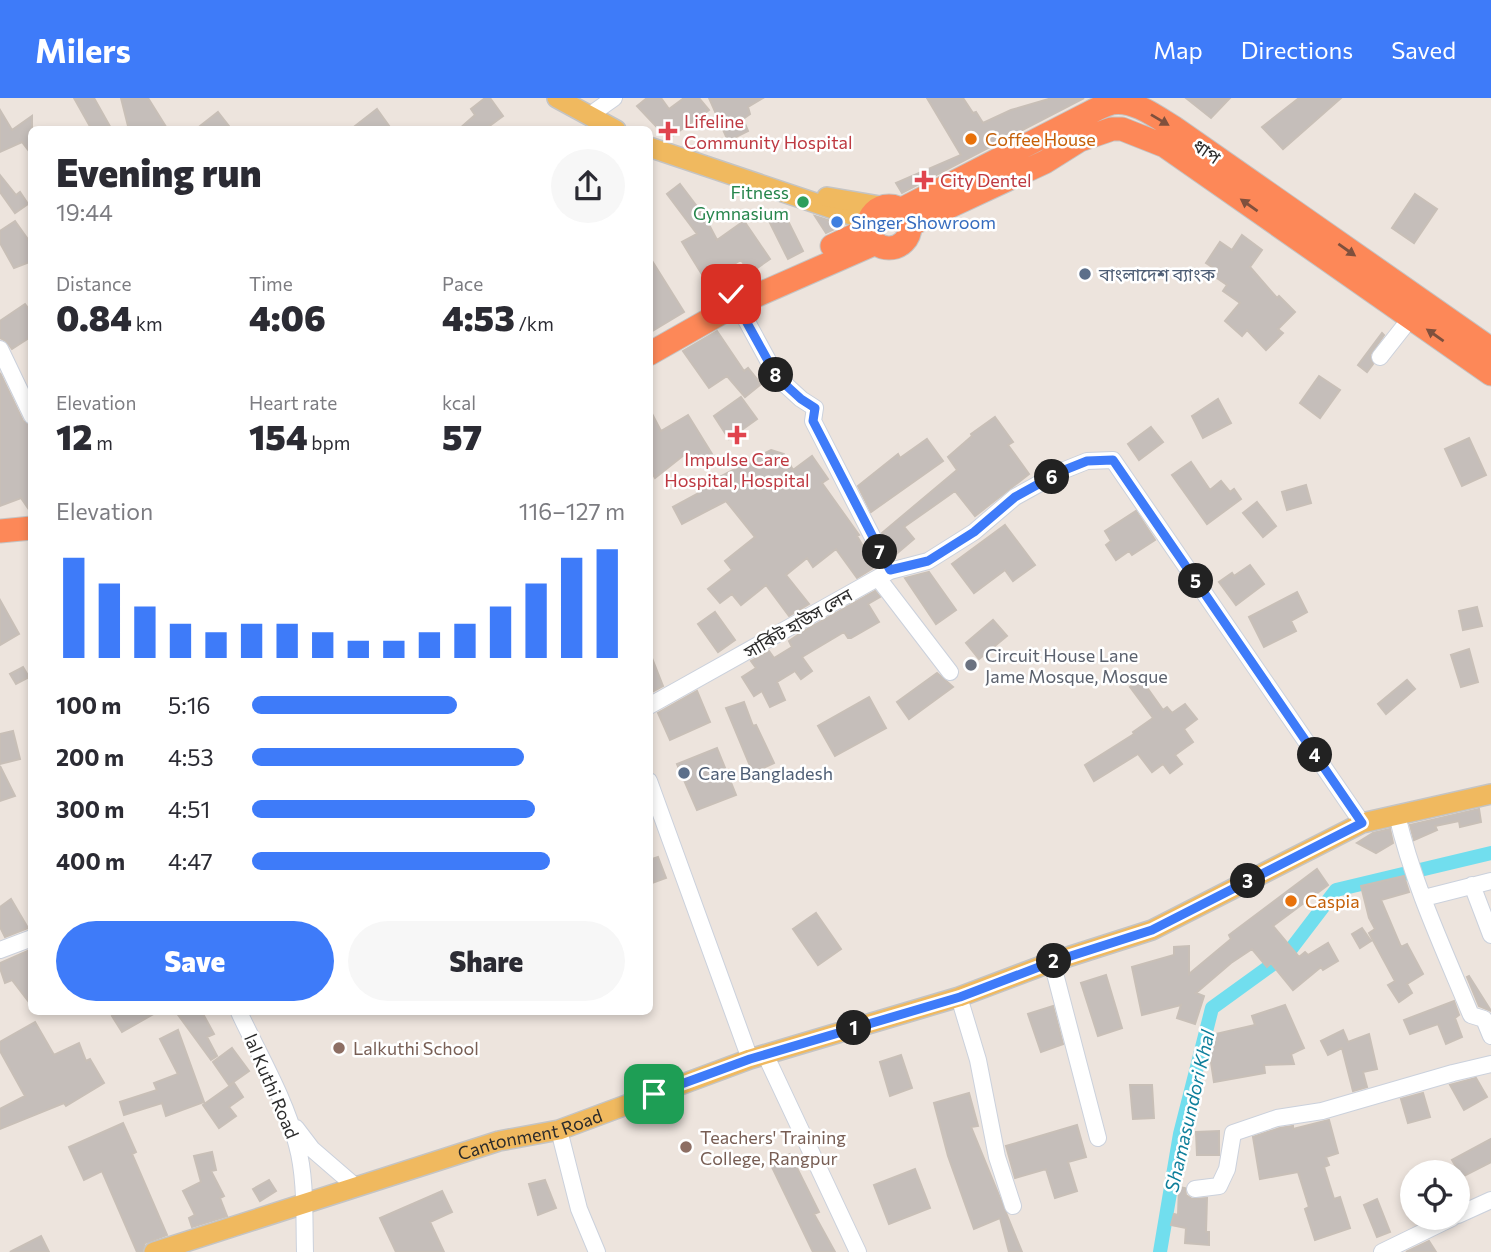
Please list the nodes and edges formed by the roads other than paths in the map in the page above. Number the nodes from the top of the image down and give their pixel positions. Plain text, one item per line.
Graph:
1 (557, 98) edge
2 (614, 98) edge
3 (1113, 101) edge
4 (590, 116) junction
5 (609, 126) edge
6 (653, 148) edge
7 (885, 222) junction
8 (734, 299) junction
9 (1417, 310) junction
10 (653, 339) edge
11 (0, 349) edge
12 (1491, 349) edge
13 (653, 351) edge
14 (1380, 357) dead end
15 (1491, 374) edge
16 (28, 408) edge
17 (28, 528) edge
18 (0, 531) edge
19 (28, 539) edge
20 (0, 542) edge
21 (884, 574) junction
22 (950, 672) dead end
23 (653, 704) edge
24 (653, 791) edge
25 (1491, 794) edge
26 (1397, 816) junction
27 (1362, 823) junction
28 (1491, 881) edge
29 (1472, 885) junction
30 (1424, 898) junction
31 (1491, 935) edge
32 (28, 940) edge
33 (0, 950) edge
34 (1052, 962) junction
35 (960, 997) junction
36 (240, 1015) edge
37 (1491, 1036) edge
38 (758, 1056) junction
39 (1491, 1064) edge
40 (288, 1118) junction
41 (559, 1130) junction
42 (1098, 1138) dead end
43 (356, 1187) junction
44 (1195, 1189) dead end
45 (1491, 1200) edge
46 (304, 1204) junction
47 (1013, 1206) dead end
48 (1470, 1210) edge
49 (1427, 1230) edge
50 (154, 1252) edge
51 (305, 1252) edge
52 (597, 1252) edge
53 (858, 1252) edge
54 (1382, 1252) edge

1 - 4 main road
2 - 4 street
3 - 7 highway, ধাপ
3 -> 9 highway, ধাপ
4 - 5 main road
6 - 7 main road
7 - 8 highway, ধাপ
9 -> 7 highway, ধাপ
8 - 10 highway, ধাপ
8 - 13 highway, ধাপ
8 - 21 street
9 - 12 highway, ধাপ
9 - 14 street
15 -> 9 highway, ধাপ
11 - 16 street
17 - 18 highway
19 - 20 highway
21 - 22 street
21 - 23 street, সার্কিট হাউস লেন
21 - 27 street, সার্কিট হাউস লেন
24 - 38 street
25 - 26 main road, Cantonment Road
26 - 27 main road, Cantonment Road
26 - 30 street
27 - 34 main road, Cantonment Road
28 - 29 street
29 - 30 street
29 - 31 street
30 - 37 street
32 - 33 street
34 - 35 main road, Cantonment Road
34 - 42 street
35 - 38 main road, Cantonment Road
35 - 47 street
36 - 40 street, lal Kuthi Road
38 - 41 main road, Cantonment Road
38 - 53 street
39 - 44 street
40 - 43 street
40 - 46 street, lal Kuthi Road
41 - 43 main road, Cantonment Road
41 - 52 street
43 - 46 main road, Cantonment Road
45 - 48 street
46 - 50 main road, Cantonment Road
46 - 51 street, lal Kuthi Road
49 - 54 street

